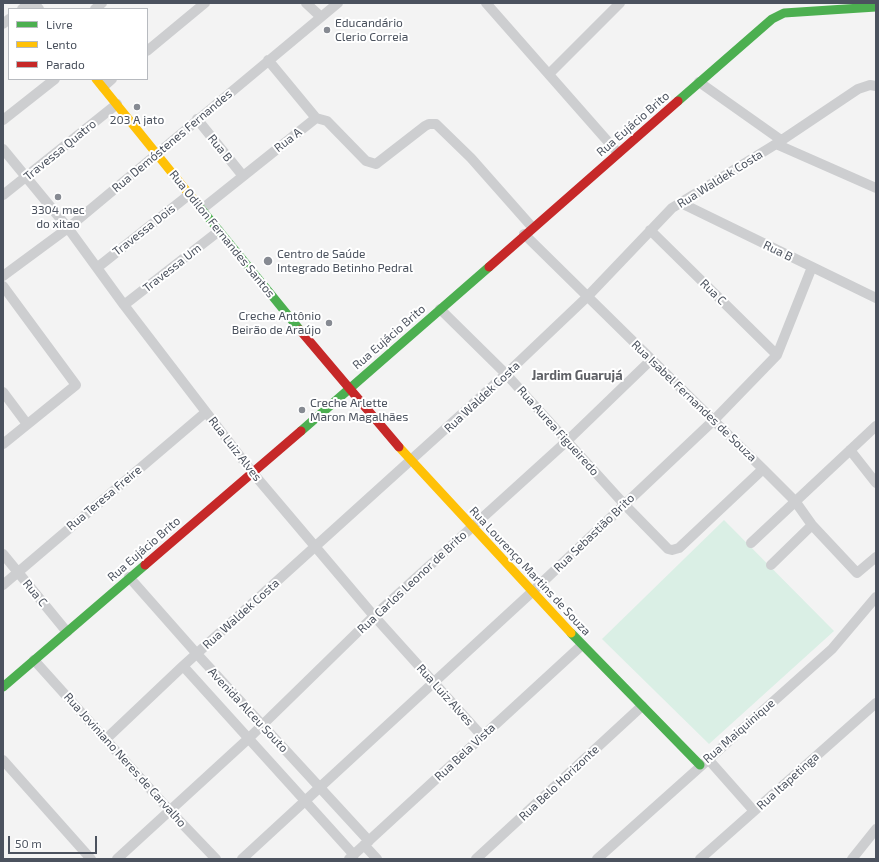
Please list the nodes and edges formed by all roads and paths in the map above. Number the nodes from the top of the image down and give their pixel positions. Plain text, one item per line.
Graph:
1 (205, 3) edge
2 (306, 3) edge
3 (338, 3) edge
4 (486, 3) edge
5 (620, 3) edge
6 (876, 7) edge
7 (794, 8) edge
8 (321, 17) junction
9 (148, 49) edge
10 (268, 60) junction
11 (548, 74) junction
12 (54, 80) edge
13 (109, 80) edge
14 (699, 82) junction
15 (99, 83) edge
16 (876, 86) edge
17 (117, 104) junction
18 (316, 118) junction
19 (3, 120) edge
20 (197, 120) junction
21 (779, 142) junction
22 (3, 149) edge
23 (618, 152) junction
24 (157, 153) junction
25 (243, 176) junction
26 (26, 177) junction
27 (876, 188) edge
28 (190, 194) junction
29 (3, 195) edge
30 (681, 203) junction
31 (202, 209) junction
32 (532, 227) junction
33 (68, 228) junction
34 (650, 230) junction
35 (219, 232) junction
36 (524, 234) junction
37 (98, 267) junction
38 (812, 267) junction
39 (3, 276) edge
40 (3, 286) edge
41 (587, 297) junction
42 (876, 298) edge
43 (124, 305) junction
44 (440, 308) junction
45 (777, 355) junction
46 (652, 359) junction
47 (506, 374) junction
48 (348, 389) junction
49 (3, 392) edge
50 (206, 412) junction
51 (714, 420) junction
52 (27, 424) junction
53 (876, 426) edge
54 (567, 441) junction
55 (3, 444) edge
56 (850, 450) junction
57 (411, 461) junction
58 (763, 469) junction
59 (252, 472) junction
60 (876, 483) edge
61 (795, 501) junction
62 (624, 504) junction
63 (812, 525) junction
64 (472, 527) junction
65 (752, 542) dead end
66 (316, 547) junction
67 (3, 554) edge
68 (876, 557) edge
69 (771, 565) dead end
70 (17, 572) junction
71 (129, 577) junction
72 (3, 585) edge
73 (532, 592) junction
74 (876, 597) edge
75 (374, 616) junction
76 (66, 632) junction
77 (582, 645) junction
78 (197, 654) junction
79 (34, 660) junction
80 (183, 666) junction
81 (434, 682) junction
82 (3, 687) edge
83 (876, 703) edge
84 (642, 706) junction
85 (262, 726) junction
86 (482, 736) junction
87 (106, 739) junction
88 (248, 739) junction
89 (708, 759) junction
90 (3, 760) edge
91 (700, 766) junction
92 (321, 788) junction
93 (306, 801) junction
94 (170, 811) junction
95 (754, 811) junction
96 (876, 829) edge
97 (366, 843) junction
98 (352, 857) edge
99 (91, 859) edge
100 (117, 859) edge
101 (216, 859) edge
102 (242, 859) edge
103 (377, 859) edge
104 (476, 859) edge
105 (597, 859) edge
106 (700, 859) edge
107 (852, 859) edge

1 - 9 street
2 - 8 street
3 - 8 street, Rua Demóstenes Fernandes
4 - 11 street
5 - 11 street
6 - 7 street
7 - 14 street, Rua Eujácio Brito
8 - 10 street, Rua Demóstenes Fernandes
10 - 18 street
10 - 20 street, Rua Demóstenes Fernandes
11 - 23 street
12 - 19 street
13 - 15 street
14 - 21 street
14 - 23 street, Rua Eujácio Brito
15 - 17 street, Rua Odilon Fernandes Santos
16 - 21 street, Rua Waldek Costa
17 - 24 street, Rua Odilon Fernandes Santos
17 - 26 street, Travessa Quatro
18 - 25 street, Rua A
18 - 32 street
20 - 24 street, Rua Demóstenes Fernandes
20 - 25 street, Rua B
21 - 27 street
21 - 30 street, Rua Waldek Costa
22 - 26 street, Rua Luiz Alves
23 - 32 street, Rua Eujácio Brito
24 - 28 street, Rua Odilon Fernandes Santos
24 - 33 street, Rua Demóstenes Fernandes
25 - 31 street, Rua A
26 - 29 street, Travessa Quatro
26 - 33 street, Rua Luiz Alves
28 - 31 street, Rua Odilon Fernandes Santos
28 - 37 street, Travessa Dois
30 - 34 street, Rua Waldek Costa
30 - 38 street, Rua B
31 - 35 street, Rua Odilon Fernandes Santos
32 - 36 street, Rua Eujácio Brito
33 - 37 street, Rua Luiz Alves
33 - 39 street, Rua Demóstenes Fernandes
34 - 41 street, Rua Waldek Costa
34 - 45 street, Rua C
35 - 43 street, Travessa Um
35 - 48 street, Rua Odilon Fernandes Santos
36 - 41 street, Rua Isabel Fernandes de Souza
36 - 44 street, Rua Eujácio Brito
37 - 43 street, Rua Luiz Alves
38 - 42 street, Rua B
38 - 45 street, Rua Sebastião Brito
40 - 52 street
41 - 46 street, Rua Isabel Fernandes de Souza
41 - 47 street, Rua Waldek Costa
43 - 50 street, Rua Luiz Alves
44 - 47 street, Rua Aurea Figueiredo
44 - 48 street, Rua Eujácio Brito
45 - 51 street, Rua Sebastião Brito
46 - 51 street, Rua Isabel Fernandes de Souza
46 - 54 street, Rua Carlos Leonor de Brito
47 - 54 street, Rua Aurea Figueiredo
47 - 57 street, Rua Waldek Costa
48 - 57 street, Rua Lourenço Martins de Souza
48 - 59 street, Rua Eujácio Brito
49 - 52 street
50 - 59 street, Rua Luiz Alves
50 - 70 street, Rua Teresa Freire
51 - 58 street, Rua Isabel Fernandes de Souza
51 - 62 street, Rua Sebastião Brito
52 - 55 street
53 - 56 street
54 - 62 street, Rua Aurea Figueiredo
54 - 64 street, Rua Carlos Leonor de Brito
56 - 60 street
56 - 61 street
57 - 64 street, Rua Lourenço Martins de Souza
57 - 66 street, Rua Waldek Costa
58 - 61 street, Rua Isabel Fernandes de Souza
58 - 62 street, Rua Aurea Figueiredo
59 - 66 street, Rua Luiz Alves
59 - 71 street, Rua Eujácio Brito
61 - 63 street, Rua Isabel Fernandes de Souza
61 - 65 street
62 - 73 street, Rua Sebastião Brito
63 - 68 street, Rua Isabel Fernandes de Souza
63 - 69 street
64 - 73 street, Rua Lourenço Martins de Souza
64 - 75 street, Rua Carlos Leonor de Brito
66 - 75 street, Rua Luiz Alves
66 - 78 street, Rua Waldek Costa
67 - 70 street, Rua C
70 - 72 street, Rua Teresa Freire
70 - 76 street, Rua C
71 - 76 street, Rua Eujácio Brito
71 - 78 street, Avenida Alceu Souto
73 - 77 street, Rua Lourenço Martins de Souza
73 - 81 street, Rua Sebastião Brito
74 - 89 street, Rua Maiquinique
75 - 81 street, Rua Luiz Alves
75 - 85 street, Rua Carlos Leonor de Brito
76 - 79 street, Rua Eujácio Brito
77 - 84 street, Rua Lourenço Martins de Souza
77 - 86 street, Rua Bela Vista
78 - 80 street, Rua Waldek Costa
78 - 85 street, Avenida Alceu Souto
79 - 82 street, Rua Eujácio Brito
79 - 87 street, Rua Joviniano Neres de Carvalho
80 - 87 street, Rua Waldek Costa
80 - 88 street, Avenida Alceu Souto
81 - 86 street, Rua Luiz Alves
81 - 92 street, Rua Sebastião Brito
83 - 95 street, Rua Itapetinga
84 - 91 street, Rua Lourenço Martins de Souza
84 - 104 street, Rua Belo Horizonte
85 - 88 street, Rua Carlos Leonor de Brito
85 - 92 street, Avenida Alceu Souto
86 - 97 street, Rua Bela Vista
87 - 94 street, Rua Joviniano Neres de Carvalho
88 - 93 street, Avenida Alceu Souto
88 - 94 street, Rua Carlos Leonor de Brito
89 - 91 street, Rua Maiquinique
89 - 95 street
90 - 99 street
91 - 105 street, Rua Maiquinique
92 - 93 street, Rua Sebastião Brito
92 - 97 street, Avenida Alceu Souto
93 - 98 street, Avenida Alceu Souto
93 - 102 street, Rua Sebastião Brito
94 - 100 street, Rua Carlos Leonor de Brito
94 - 101 street, Rua Joviniano Neres de Carvalho
95 - 106 street, Rua Itapetinga
96 - 107 street
97 - 98 street, Rua Bela Vista
97 - 103 street, Avenida Alceu Souto

